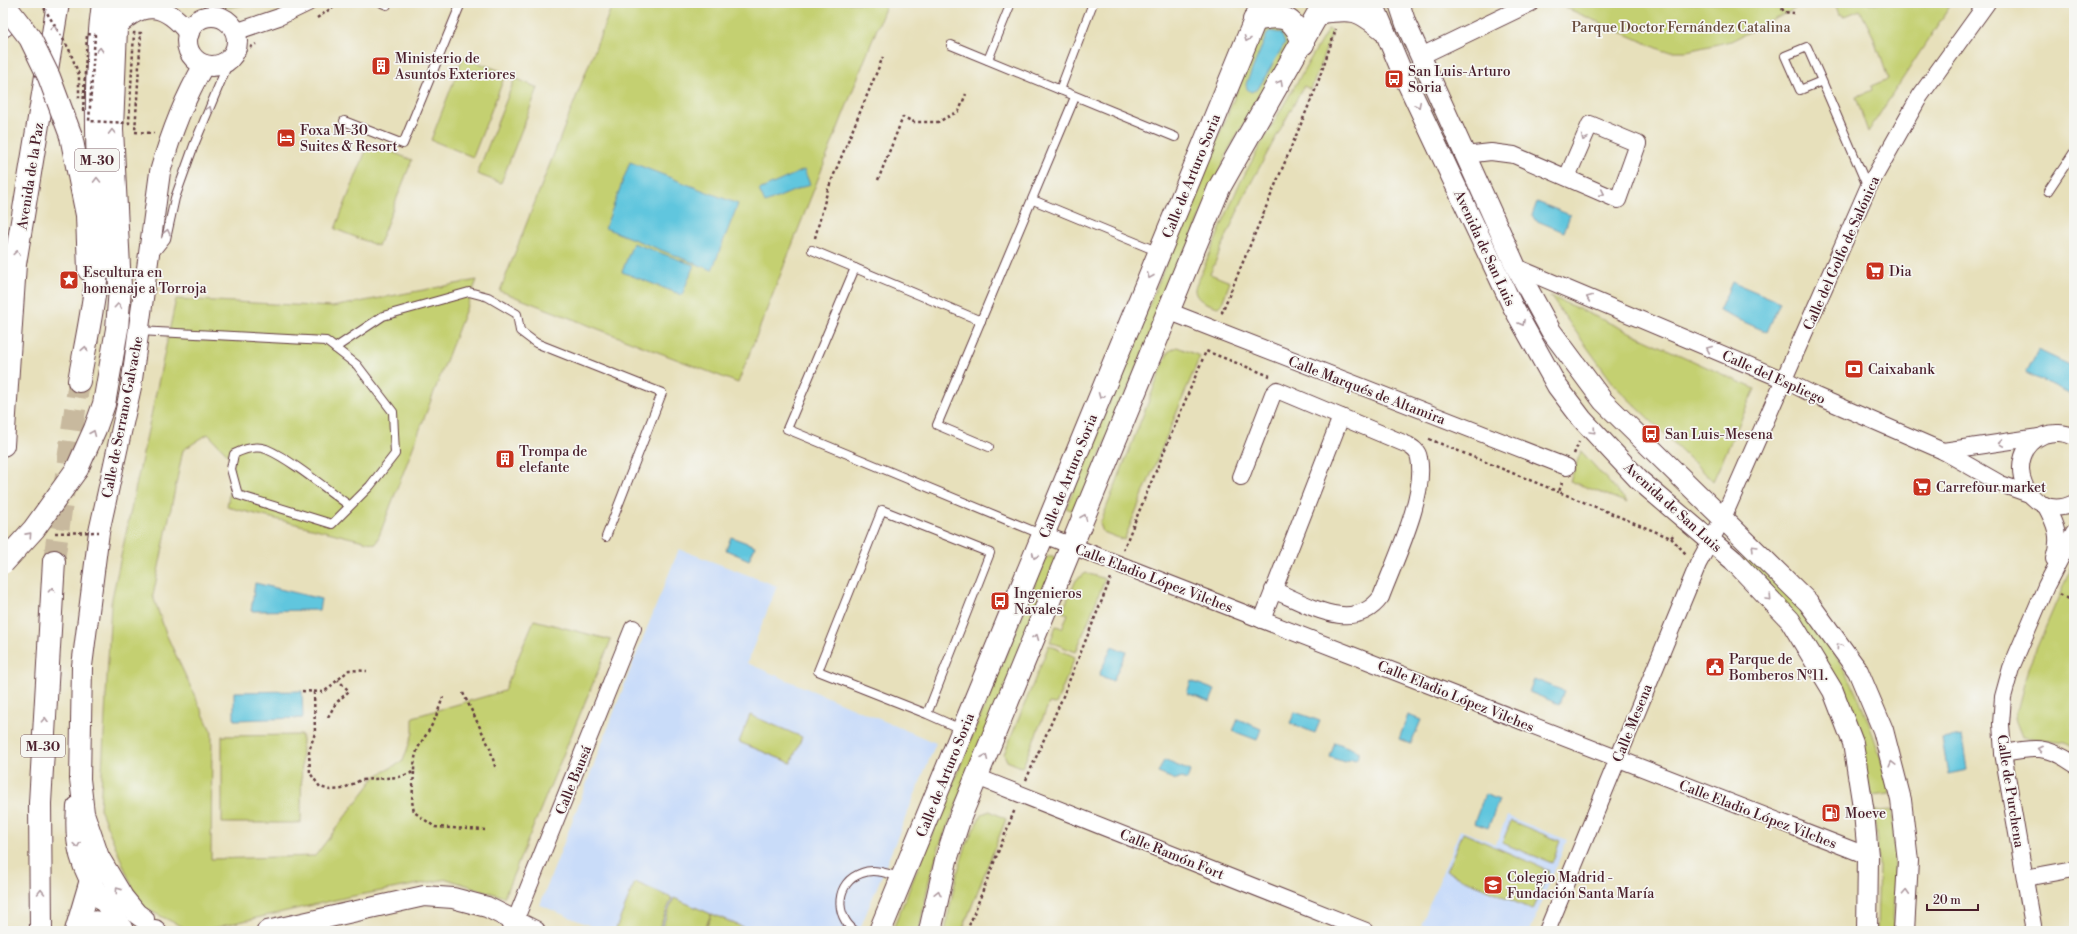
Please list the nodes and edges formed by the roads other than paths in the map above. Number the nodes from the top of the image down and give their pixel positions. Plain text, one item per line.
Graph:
1 (3, 3) edge
2 (7, 3) edge
3 (16, 3) edge
4 (58, 3) edge
5 (104, 3) edge
6 (117, 3) edge
7 (177, 3) edge
8 (308, 3) edge
9 (461, 3) edge
10 (1010, 3) edge
11 (1093, 3) edge
12 (1373, 3) edge
13 (1399, 3) edge
14 (1532, 3) edge
15 (1984, 4) edge
16 (1258, 11) edge
17 (1327, 13) edge
18 (195, 25) junction
19 (3, 26) edge
20 (115, 28) junction
21 (1384, 31) junction
22 (235, 32) junction
23 (30, 38) junction
24 (1303, 44) junction
25 (951, 45) dead end
26 (1421, 56) junction
27 (233, 59) junction
28 (988, 60) junction
29 (204, 65) junction
30 (1822, 81) junction
31 (1060, 90) junction
32 (1075, 96) junction
33 (344, 121) dead end
34 (1175, 137) dead end
35 (2074, 152) edge
36 (1466, 155) junction
37 (1566, 177) junction
38 (1868, 188) junction
39 (2048, 191) dead end
40 (1033, 200) junction
41 (812, 250) road end
42 (1160, 253) junction
43 (147, 264) junction
44 (1516, 267) junction
45 (855, 268) junction
46 (1168, 311) junction
47 (90, 317) junction
48 (981, 321) junction
49 (139, 331) junction
50 (335, 348) junction
51 (1784, 380) junction
52 (79, 381) tunnel mouth
53 (1341, 417) junction
54 (2074, 429) edge
55 (2058, 433) junction
56 (2039, 437) junction
57 (2074, 437) edge
58 (3, 445) edge
59 (990, 447) dead end
60 (1943, 451) junction
61 (1567, 467) road end
62 (1241, 477) dead end
63 (2028, 494) junction
64 (2074, 503) edge
65 (2045, 505) junction
66 (350, 506) junction
67 (1723, 518) junction
68 (2074, 532) edge
69 (1044, 536) junction
70 (606, 537) dead end
71 (1710, 541) junction
72 (1072, 545) junction
73 (54, 561) tunnel mouth
74 (3, 563) edge
75 (2046, 586) junction
76 (1273, 590) junction
77 (1262, 620) junction
78 (633, 628) dead end
79 (926, 714) junction
80 (963, 730) junction
81 (2003, 753) junction
82 (1617, 760) junction
83 (2074, 764) edge
84 (977, 777) junction
85 (80, 779) junction
86 (93, 845) junction
87 (1868, 856) junction
88 (2074, 869) edge
89 (902, 878) junction
90 (2025, 878) junction
91 (91, 880) junction
92 (514, 926) edge
93 (152, 928) edge
94 (41, 931) edge
95 (77, 931) edge
96 (122, 931) edge
97 (267, 931) edge
98 (535, 931) edge
99 (855, 931) edge
100 (880, 931) edge
101 (930, 931) edge
102 (1366, 931) edge
103 (1547, 931) edge
104 (1867, 931) edge
105 (1904, 931) edge
106 (2034, 931) edge

1 - 23 main road, bridge
2 - 19 main road
3 - 23 main road, bridge
58 -> 4 main road, Avenida de la Paz
47 -> 5 main road, M-30
6 - 20 main road
7 - 18 street
8 - 22 street
9 - 33 lane
10 - 28 lane
11 - 31 lane
12 - 21 street, Avenida de San Luis
13 - 26 street, Avenida de San Luis
14 - 26 street
15 - 38 street, Calle del Golfo de Salónica
16 - 24 main road, Calle de Arturo Soria
16 -> 42 main road, Calle de Arturo Soria
17 - 21 street, Avenida de San Luis
17 - 24 main road
18 - 20 street
18 - 22 street
18 - 29 street
74 -> 20 main road, bridge
21 -> 71 street, Avenida de San Luis
22 - 27 street
23 - 47 main road, bridge
46 -> 24 main road
25 - 28 lane
26 - 36 street, Avenida de San Luis
27 - 29 street
43 -> 27 lane
28 - 31 lane
29 - 43 street, Calle de Serrano Galvache
30 - 30 lane
30 - 38 lane
31 - 32 lane
32 - 34 lane
32 - 40 lane
35 - 39 lane
36 - 37 street
36 - 44 street, Avenida de San Luis
37 -> 37 street
38 - 51 street, Calle del Golfo de Salónica
40 - 42 lane
40 - 48 lane
41 - 45 lane
42 -> 69 main road, Calle de Arturo Soria
43 - 49 street, Calle de Serrano Galvache
51 -> 44 street, Calle del Espliego
44 - 67 street, Avenida de San Luis
45 - 48 lane
45 - 69 lane
46 - 61 street, Calle Marqués de Altamira
72 -> 46 main road
52 -> 47 main road, M-30
48 - 59 lane
49 - 50 lane
49 - 85 street, Calle de Serrano Galvache
50 - 66 lane
50 - 70 lane
51 - 60 street, Calle del Espliego
51 - 67 street, Calle del Golfo de Salónica
53 - 62 street
53 - 76 street
53 - 76 street
54 - 55 street
55 - 56 street
55 - 57 street
56 -> 60 street
56 - 63 street
60 - 63 street, Calle del Espliego
63 - 65 street, Calle del Espliego
64 - 65 street
65 - 75 street, Calle de Purchena
66 - 66 lane
67 - 71 street, Calle Mesena
105 -> 67 street, Avenida de San Luis
68 - 75 street, Calle de Purchena
69 - 72 street, Calle Eladio López Vilches
69 -> 80 main road, Calle de Arturo Soria
71 - 82 street, Calle Mesena
71 -> 87 street, Avenida de San Luis
72 - 77 street, Calle Eladio López Vilches
84 -> 72 main road
94 -> 73 main road, M-30
75 - 81 street, Calle de Purchena
76 - 77 street
77 - 82 street, Calle Eladio López Vilches
78 - 92 street, Calle Bausá
79 - 79 lane
79 - 80 lane
80 - 89 main road, Calle de Arturo Soria
83 -> 81 street
81 - 90 street, Calle de Purchena
82 - 87 street, Calle Eladio López Vilches
82 - 103 street, Calle Mesena
101 -> 84 main road
84 - 102 street, Calle Ramón Fort
85 - 86 street, Calle de Serrano Galvache
85 -> 91 street, Calle de Serrano Galvache
86 - 91 main road
93 -> 86 street, Calle de Serrano Galvache
87 - 104 street, Avenida de San Luis
88 - 90 street
89 - 99 lane
89 - 100 main road, Calle de Arturo Soria
90 - 106 street, Calle de Purchena
91 - 95 main road
91 - 96 street, Calle de Serrano Galvache
92 - 97 street
92 - 98 street
93 - 96 street
95 - 96 main road

